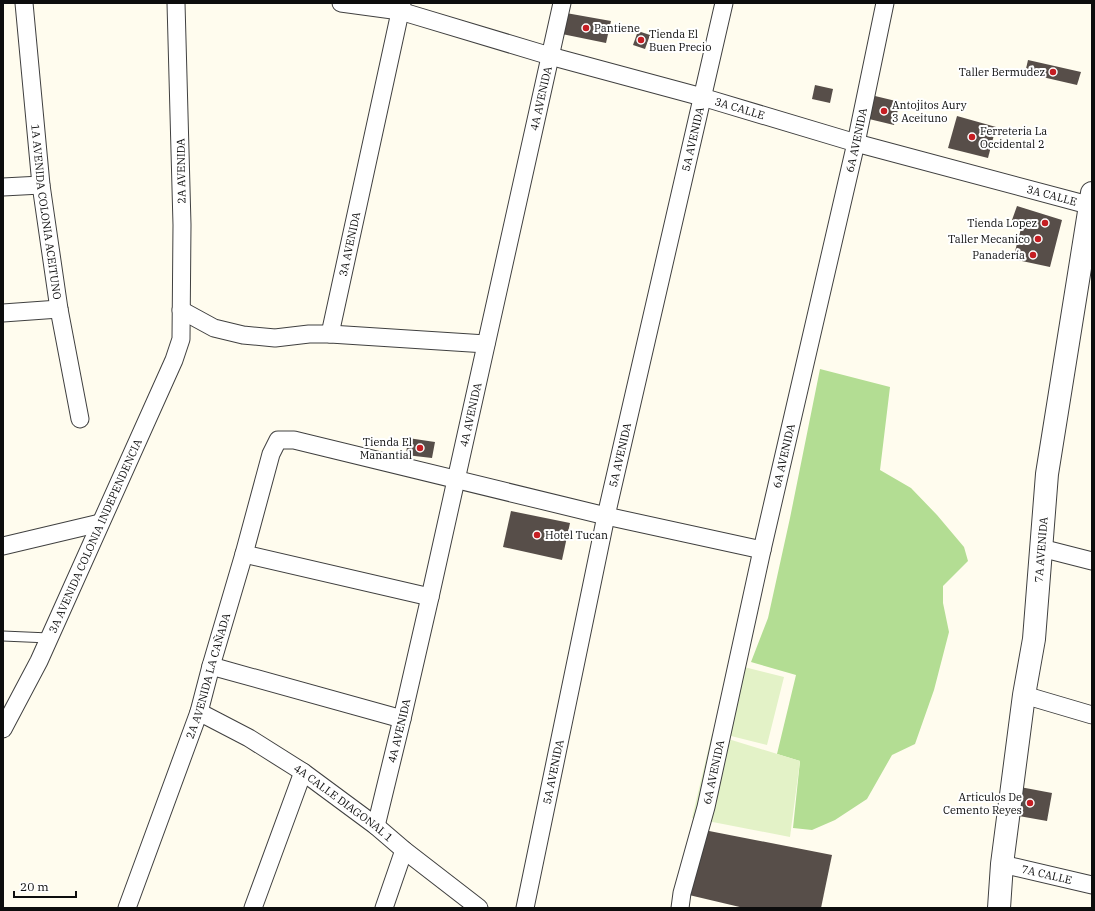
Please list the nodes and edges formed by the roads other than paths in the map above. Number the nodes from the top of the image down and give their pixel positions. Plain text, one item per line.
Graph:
1 (24, 3) edge
2 (176, 3) edge
3 (341, 3) edge
4 (562, 3) edge
5 (724, 3) edge
6 (885, 3) edge
7 (401, 7) edge
8 (550, 56) junction
9 (702, 97) junction
10 (856, 143) junction
11 (41, 185) junction
12 (3, 187) edge
13 (1091, 202) edge
14 (59, 309) junction
15 (181, 310) junction
16 (3, 313) edge
17 (330, 334) junction
18 (180, 339) joint
19 (486, 344) junction
20 (80, 418) dead end
21 (456, 479) junction
22 (606, 516) junction
23 (100, 523) junction
24 (3, 546) edge
25 (1041, 548) junction
26 (762, 550) junction
27 (244, 554) junction
28 (1092, 561) edge
29 (430, 596) junction
30 (3, 636) edge
31 (49, 638) junction
32 (210, 666) junction
33 (1024, 695) junction
34 (199, 712) junction
35 (1092, 715) edge
36 (402, 719) junction
37 (3, 729) edge
38 (303, 772) junction
39 (376, 826) junction
40 (404, 850) junction
41 (1002, 864) junction
42 (1092, 885) edge
43 (126, 908) edge
44 (253, 908) edge
45 (384, 908) edge
46 (479, 908) edge
47 (525, 908) edge
48 (680, 908) edge
49 (998, 908) edge

1 - 11 street, 1A AVENIDA COLONIA ACEITUNO
2 - 15 street, 2A AVENIDA
3 - 7 street, 3A CALLE
4 - 8 street, 4A AVENIDA
5 - 9 street, 5A AVENIDA
6 - 10 street, 6A AVENIDA
7 - 8 street, 3A CALLE
7 - 17 street, 3A AVENIDA
8 - 9 street, 3A CALLE
8 - 19 street, 4A AVENIDA
9 - 10 street, 3A CALLE
9 - 22 street, 5A AVENIDA
10 - 13 street, 3A CALLE
10 - 26 street, 6A AVENIDA
11 - 12 street
11 - 14 street, 1A AVENIDA COLONIA ACEITUNO
13 - 25 street, 7A AVENIDA
14 - 16 street
14 - 20 street, 1A AVENIDA COLONIA ACEITUNO
15 - 17 street
15 - 18 street, 2A AVENIDA
17 - 19 street
18 - 23 street, 3A AVENIDA COLONIA INDEPENDENCIA
19 - 21 street, 4A AVENIDA
21 - 22 street
21 - 27 street, 2A AVENIDA LA CAÑADA
21 - 29 street, 4A AVENIDA
22 - 26 street
22 - 47 street, 5A AVENIDA
23 - 24 street
23 - 31 street, 3A AVENIDA COLONIA INDEPENDENCIA
25 - 28 street
25 - 33 street, 7A AVENIDA
26 - 48 street, 6A AVENIDA
27 - 29 street
27 - 32 street, 2A AVENIDA LA CAÑADA
29 - 36 street, 4A AVENIDA
30 - 31 lane
31 - 37 street, 3A AVENIDA COLONIA INDEPENDENCIA
32 - 34 street, 2A AVENIDA LA CAÑADA
32 - 36 street
33 - 35 street
33 - 41 street, 7A AVENIDA
34 - 38 street, 4A CALLE DIAGONAL 1
34 - 43 street, 2A AVENIDA LA CAÑADA
36 - 39 street, 4A AVENIDA
38 - 39 street, 4A CALLE DIAGONAL 1
38 - 44 street
39 - 40 street, 4A CALLE DIAGONAL 1
40 - 45 street
40 - 46 street, 4A CALLE DIAGONAL 1
41 - 42 street, 7A CALLE
41 - 49 street, 7A AVENIDA

